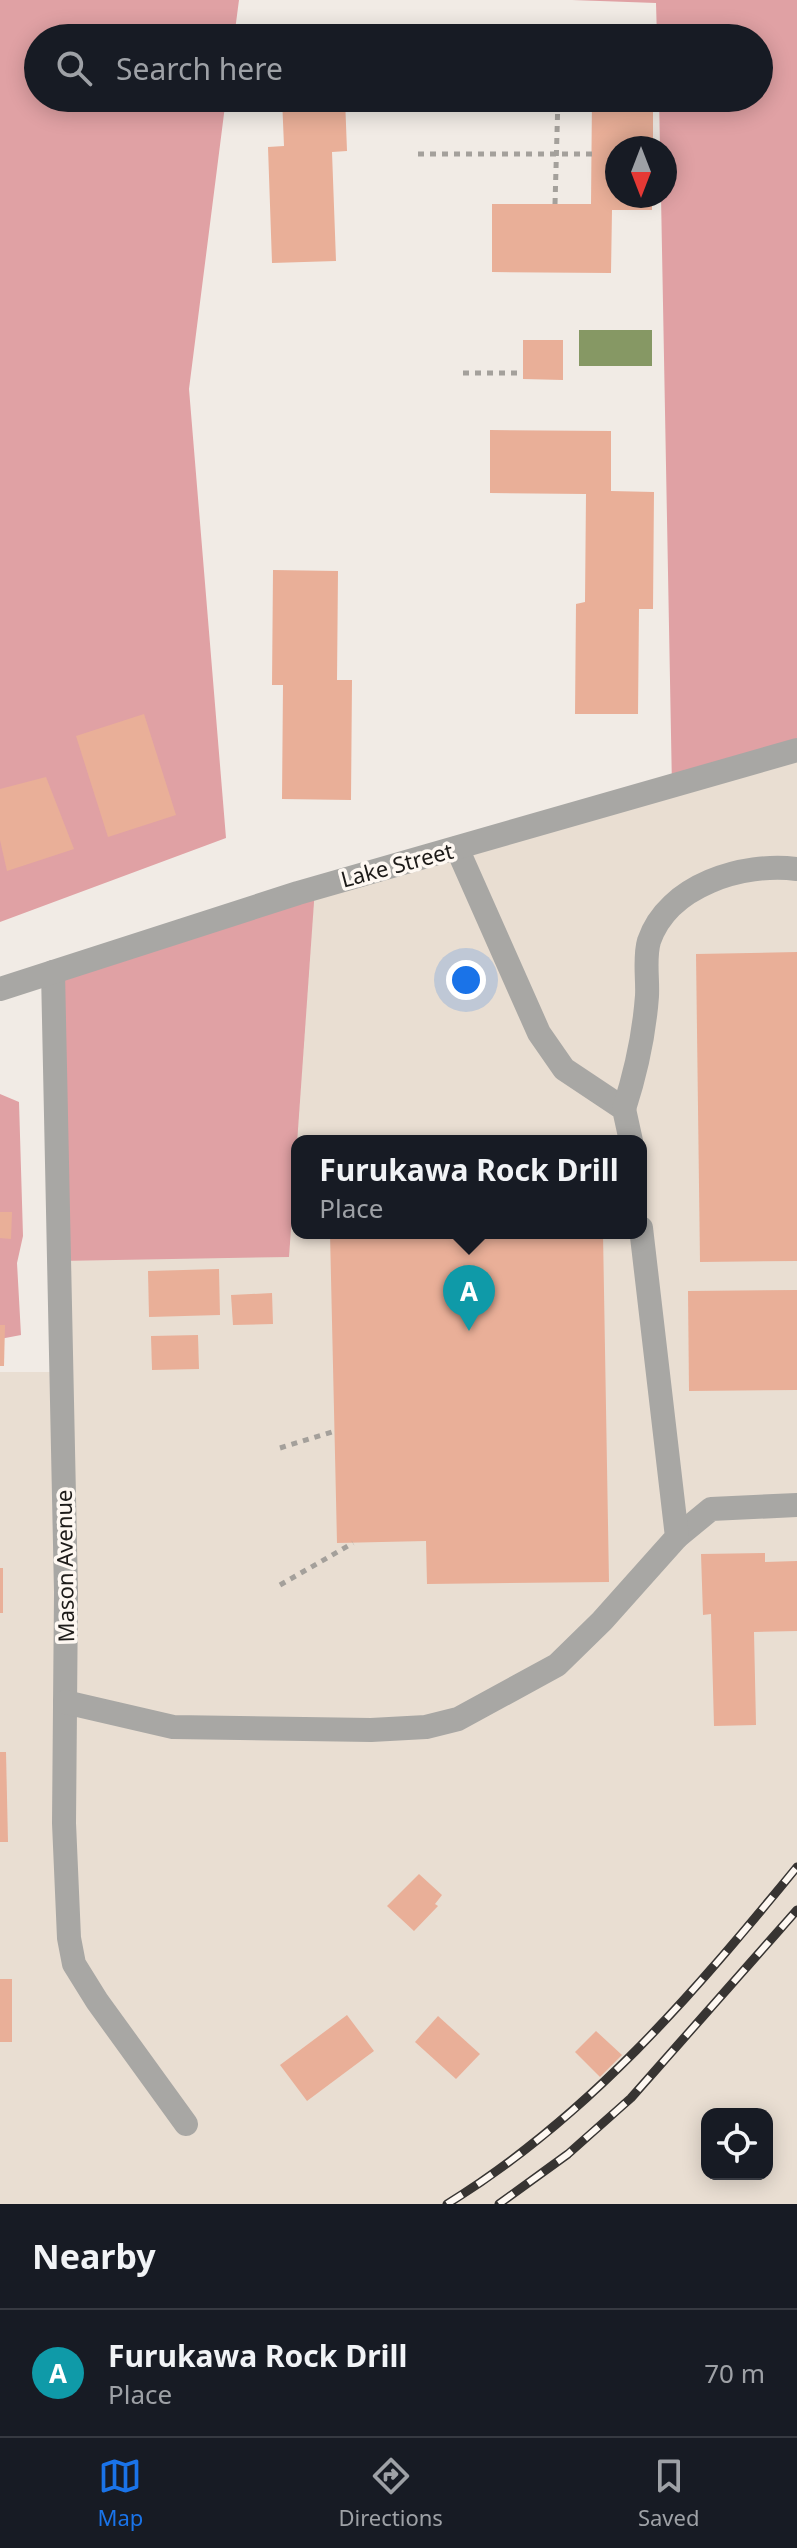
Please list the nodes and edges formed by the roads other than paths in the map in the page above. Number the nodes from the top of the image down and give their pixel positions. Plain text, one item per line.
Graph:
1 (797, 750) edge
2 (457, 848) junction
3 (797, 869) edge
4 (53, 972) junction
5 (0, 989) edge
6 (624, 1109) junction
7 (630, 1135) edge
8 (642, 1239) edge
9 (797, 1505) edge
10 (677, 1537) junction
11 (65, 1702) junction
12 (186, 2124) dead end

1 - 2 street, Lake Street
2 - 4 street, Lake Street
2 - 6 street
3 - 6 street
4 - 5 street, Lake Street
4 - 11 street, Mason Avenue
6 - 7 street
8 - 10 street
9 - 10 street
10 - 11 street
11 - 12 street, Mason Avenue

